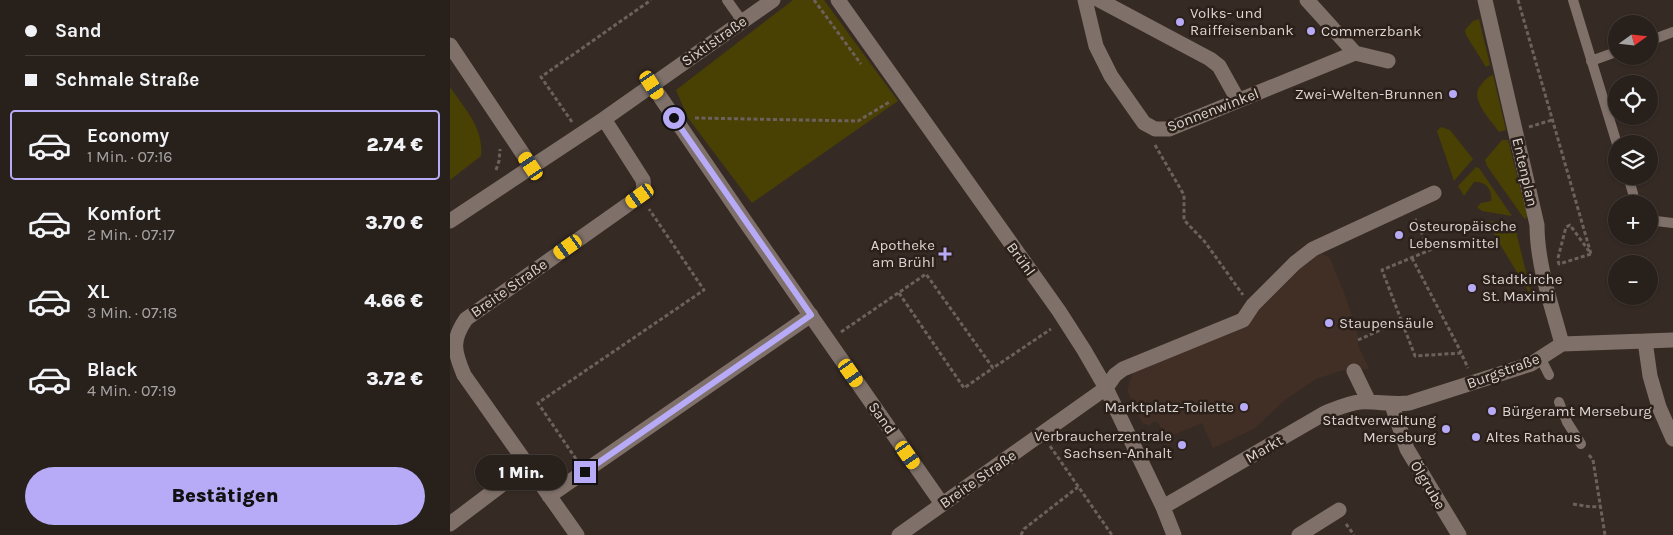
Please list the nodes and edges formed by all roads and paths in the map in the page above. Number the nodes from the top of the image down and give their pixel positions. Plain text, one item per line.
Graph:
1 (651, 0) edge
2 (727, 0) edge
3 (773, 0) edge
4 (838, 0) edge
5 (1085, 0) edge
6 (1099, 0) edge
7 (1307, 0) edge
8 (1485, 0) edge
9 (1518, 0) edge
10 (1572, 0) edge
11 (742, 21) junction
12 (1673, 32) edge
13 (1658, 38) edge
14 (450, 45) edge
15 (1354, 54) junction
16 (1608, 55) edge
17 (1388, 61) dead end
18 (1591, 61) junction
19 (652, 85) junction
20 (903, 93) junction
21 (1238, 100) junction
22 (674, 118) junction
23 (604, 119) junction
24 (1552, 120) junction
25 (1541, 124) dead end
26 (1150, 127) junction
27 (580, 134) junction
28 (1614, 135) edge
29 (498, 142) dead end
30 (531, 166) junction
31 (496, 171) dead end
32 (1434, 192) dead end
33 (640, 196) junction
34 (1409, 205) junction
35 (450, 221) edge
36 (1658, 221) edge
37 (1673, 223) edge
38 (1591, 254) junction
39 (1412, 258) junction
40 (899, 293) junction
41 (1252, 307) junction
42 (811, 315) junction
43 (1064, 320) junction
44 (1401, 321) junction
45 (1358, 340) dead end
46 (1673, 340) edge
47 (828, 341) junction
48 (1645, 341) junction
49 (1562, 344) junction
50 (1461, 352) junction
51 (1541, 359) junction
52 (992, 368) junction
53 (1354, 370) dead end
54 (1549, 375) dead end
55 (1475, 382) junction
56 (1106, 388) junction
57 (1370, 402) junction
58 (1559, 402) dead end
59 (1392, 405) junction
60 (1042, 433) junction
61 (1672, 436) edge
62 (1581, 444) joint
63 (528, 465) junction
64 (585, 472) junction
65 (1078, 487) junction
66 (549, 496) junction
67 (942, 504) junction
68 (1573, 504) dead end
69 (1601, 506) junction
70 (1163, 507) junction
71 (1339, 510) dead end
72 (450, 524) edge
73 (577, 535) edge
74 (899, 535) edge
75 (1022, 535) edge
76 (1112, 535) edge
77 (1174, 535) edge
78 (1299, 535) edge
79 (1459, 535) edge
80 (1606, 535) edge

1 - 27 path
2 - 11 lane
3 - 11 street, Sixtistraße
4 - 20 street, Brühl
5 - 26 street, Sonnenwinkel
6 - 21 street
7 - 15 street
8 - 49 street, Entenplan
9 - 24 path
10 - 18 lane
11 - 19 street, Sixtistraße
12 - 13 lane
14 - 30 street
15 - 17 street
15 - 21 street, Sonnenwinkel
16 - 18 lane
18 - 28 lane
19 - 22 street, Sand
19 - 23 street, Sixtistraße
20 - 22 path
20 - 43 street, Brühl
21 - 26 street, Sonnenwinkel
22 - 42 street, Sand
23 - 27 street, Sixtistraße
23 - 33 street
24 - 25 path
24 - 38 path
26 - 41 path
27 - 30 street, Sixtistraße
29 - 31 path
30 - 35 street, Sixtistraße
32 - 34 street
33 - 63 street, Breite Straße
33 - 64 path
34 - 39 path
34 - 41 street
36 - 37 lane
38 - 38 path
39 - 44 path
39 - 50 path
40 - 47 path
40 - 52 path
40 - 52 path
41 - 56 street
42 - 47 street, Sand
42 - 64 street
43 - 52 path
43 - 56 street, Brühl
44 - 45 path
44 - 50 path
46 - 48 street
47 - 67 street, Sand
48 - 49 street
48 - 61 street
49 - 51 street, Burgstraße
50 - 55 path
51 - 54 lane
51 - 55 street, Burgstraße
53 - 57 street
55 - 59 street, Burgstraße
56 - 60 street, Breite Straße
56 - 70 street, Brühl
57 - 59 street, Markt
57 - 70 street, Markt
58 - 62 lane
59 - 79 street, Ölgrube
60 - 65 path
60 - 67 street, Breite Straße
62 - 69 path
63 - 66 street, Breite Straße
63 - 72 street
64 - 66 street
65 - 75 path
65 - 76 path
66 - 73 street, Breite Straße
67 - 74 street, Breite Straße
68 - 69 path
69 - 80 path
70 - 77 street, Brühl
71 - 78 street

